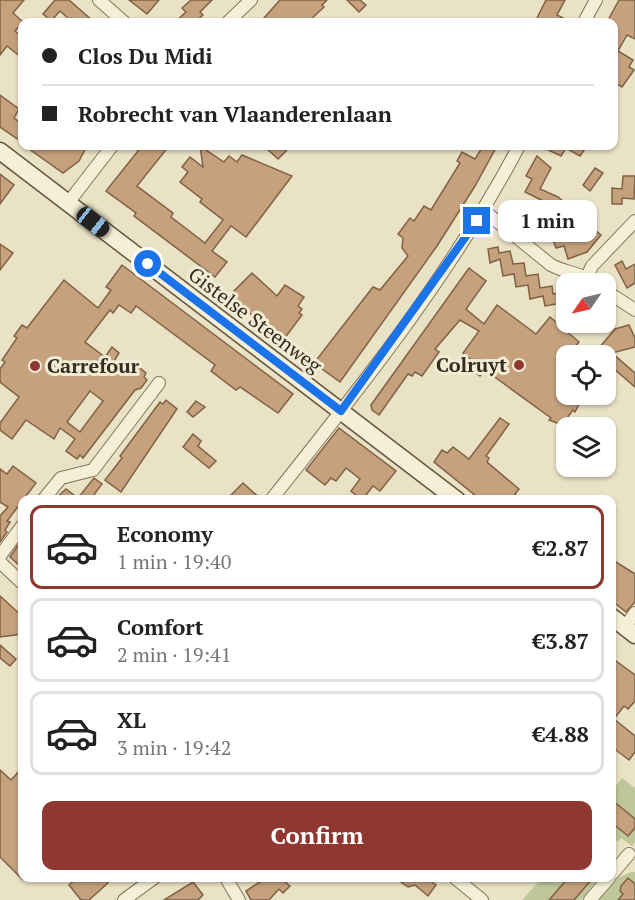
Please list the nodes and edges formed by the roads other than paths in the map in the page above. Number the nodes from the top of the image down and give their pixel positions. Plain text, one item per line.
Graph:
1 (99, 0) edge
2 (251, 0) edge
3 (596, 0) edge
4 (119, 18) edge
5 (232, 18) edge
6 (586, 18) edge
7 (109, 150) edge
8 (517, 150) edge
9 (0, 151) edge
10 (68, 203) junction
11 (483, 210) junction
12 (635, 221) edge
13 (568, 273) edge
14 (592, 273) edge
15 (616, 298) edge
16 (635, 310) edge
17 (159, 383) dead end
18 (341, 411) junction
19 (47, 495) edge
20 (275, 495) edge
21 (450, 495) edge
22 (18, 531) edge
23 (0, 556) edge
24 (0, 562) edge
25 (18, 579) edge
26 (635, 613) edge
27 (624, 626) edge
28 (629, 854) dead end
29 (616, 869) edge
30 (149, 882) edge
31 (228, 882) edge
32 (460, 882) edge
33 (606, 882) edge
34 (124, 900) edge
35 (239, 900) edge
36 (482, 900) edge
37 (590, 900) edge

1 - 4 street
2 - 5 street
3 - 6 street
7 - 10 street
8 - 11 street
9 - 10 main road, Gistelse Steenweg
10 - 18 main road, Gistelse Steenweg
11 - 13 street
11 - 18 street
12 - 14 street
15 - 16 street
17 - 19 street
18 - 20 street
18 - 21 main road, Gistelse Steenweg
22 - 23 street
24 - 25 street
26 - 27 street
28 - 29 street
30 - 34 street
31 - 35 street
32 - 36 street
33 - 37 street

